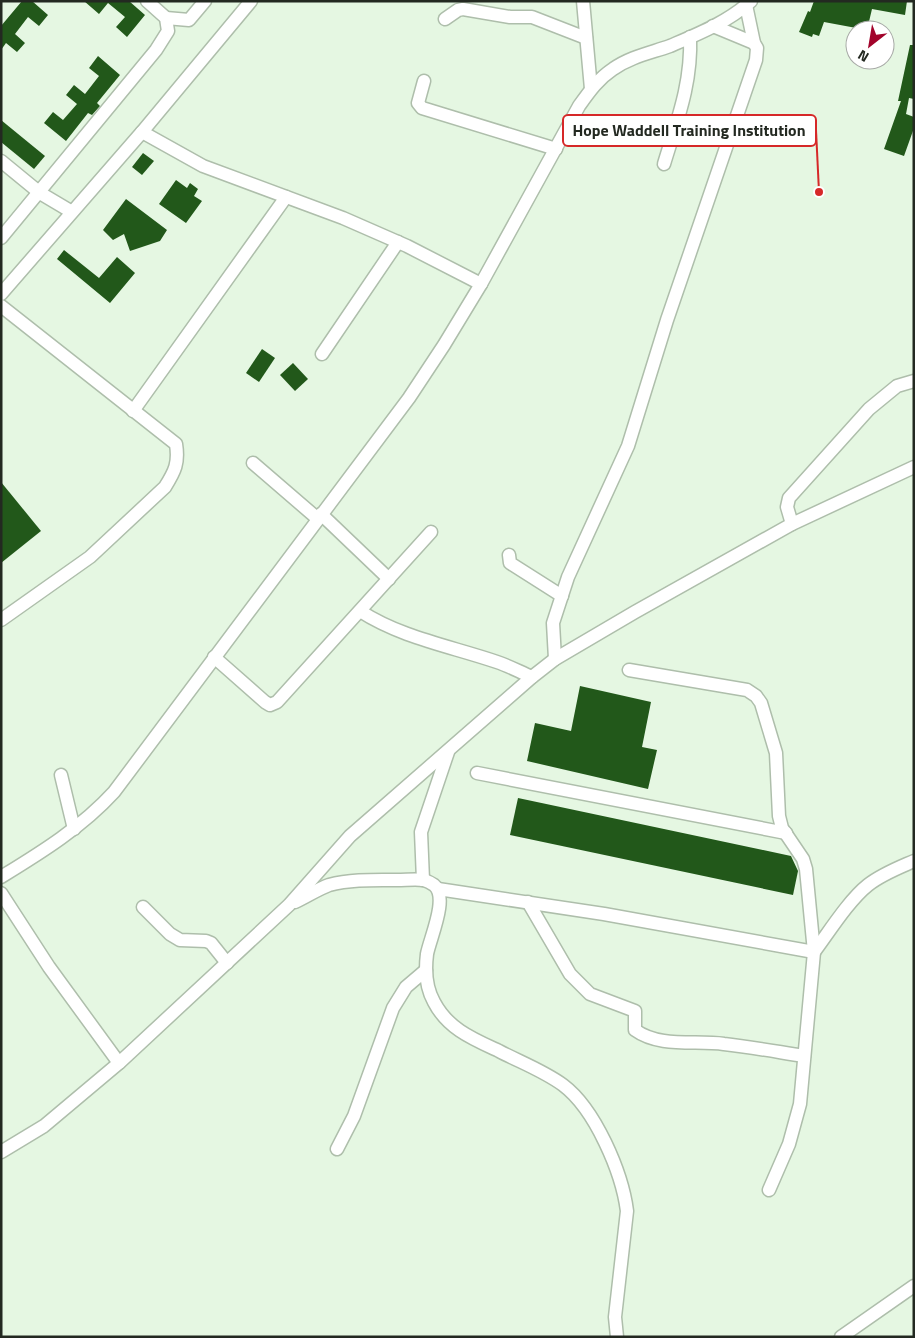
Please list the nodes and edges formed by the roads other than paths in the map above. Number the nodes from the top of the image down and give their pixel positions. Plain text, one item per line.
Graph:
1 (147, 1) edge
2 (205, 1) edge
3 (251, 1) edge
4 (583, 1) edge
5 (749, 3) edge
6 (166, 18) junction
7 (445, 19) dead end
8 (713, 26) junction
9 (690, 36) junction
10 (586, 38) junction
11 (754, 44) junction
12 (424, 81) dead end
13 (591, 89) junction
14 (142, 132) junction
15 (556, 149) junction
16 (1, 161) edge
17 (664, 164) dead end
18 (40, 193) junction
19 (286, 197) junction
20 (72, 212) junction
21 (1, 238) edge
22 (398, 242) junction
23 (481, 284) junction
24 (1, 294) edge
25 (1, 306) edge
26 (322, 354) dead end
27 (914, 381) edge
28 (133, 410) junction
29 (253, 463) dead end
30 (914, 467) edge
31 (320, 516) junction
32 (792, 524) junction
33 (431, 532) dead end
34 (509, 555) dead end
35 (389, 579) junction
36 (562, 596) junction
37 (360, 610) junction
38 (1, 620) edge
39 (214, 658) junction
40 (556, 659) junction
41 (629, 670) dead end
42 (532, 677) junction
43 (448, 752) junction
44 (477, 773) dead end
45 (61, 775) dead end
46 (74, 829) junction
47 (786, 833) junction
48 (914, 861) edge
49 (1, 877) edge
50 (424, 880) junction
51 (438, 889) junction
52 (1, 893) edge
53 (528, 902) junction
54 (288, 905) junction
55 (143, 907) dead end
56 (814, 952) junction
57 (227, 963) junction
58 (426, 970) junction
59 (804, 1056) junction
60 (119, 1063) junction
61 (337, 1149) dead end
62 (1, 1152) edge
63 (769, 1190) dead end
64 (914, 1286) edge
65 (617, 1337) edge
66 (841, 1337) edge

1 - 6 street
2 - 6 street
3 - 14 street
4 - 10 street
5 - 8 street
5 - 11 street
6 - 18 street
7 - 10 street
8 - 9 street
8 - 11 street
9 - 13 street
9 - 17 street
10 - 13 street
11 - 36 street
12 - 15 street
13 - 15 street
14 - 19 street
14 - 20 street
15 - 23 street
16 - 18 street
18 - 20 street
18 - 21 street
19 - 22 street
19 - 28 street
20 - 24 street
22 - 23 street
22 - 26 street
23 - 31 street
25 - 28 street
27 - 32 street
28 - 38 street
29 - 31 street
30 - 32 street
31 - 35 street
31 - 39 street
32 - 40 street
33 - 35 street
34 - 36 street
35 - 37 street
36 - 40 street
37 - 39 street
37 - 42 street
39 - 46 street
40 - 42 street
41 - 47 street
42 - 43 street
43 - 50 street
43 - 54 street
44 - 47 street
45 - 46 street
46 - 49 street
47 - 56 street
48 - 56 street
50 - 51 street
50 - 54 street
51 - 53 street
51 - 58 street
52 - 60 street
53 - 56 street
53 - 59 street
54 - 57 street
55 - 57 street
56 - 59 street
57 - 60 street
58 - 61 street
58 - 65 street
59 - 63 street
60 - 62 street
64 - 66 street

